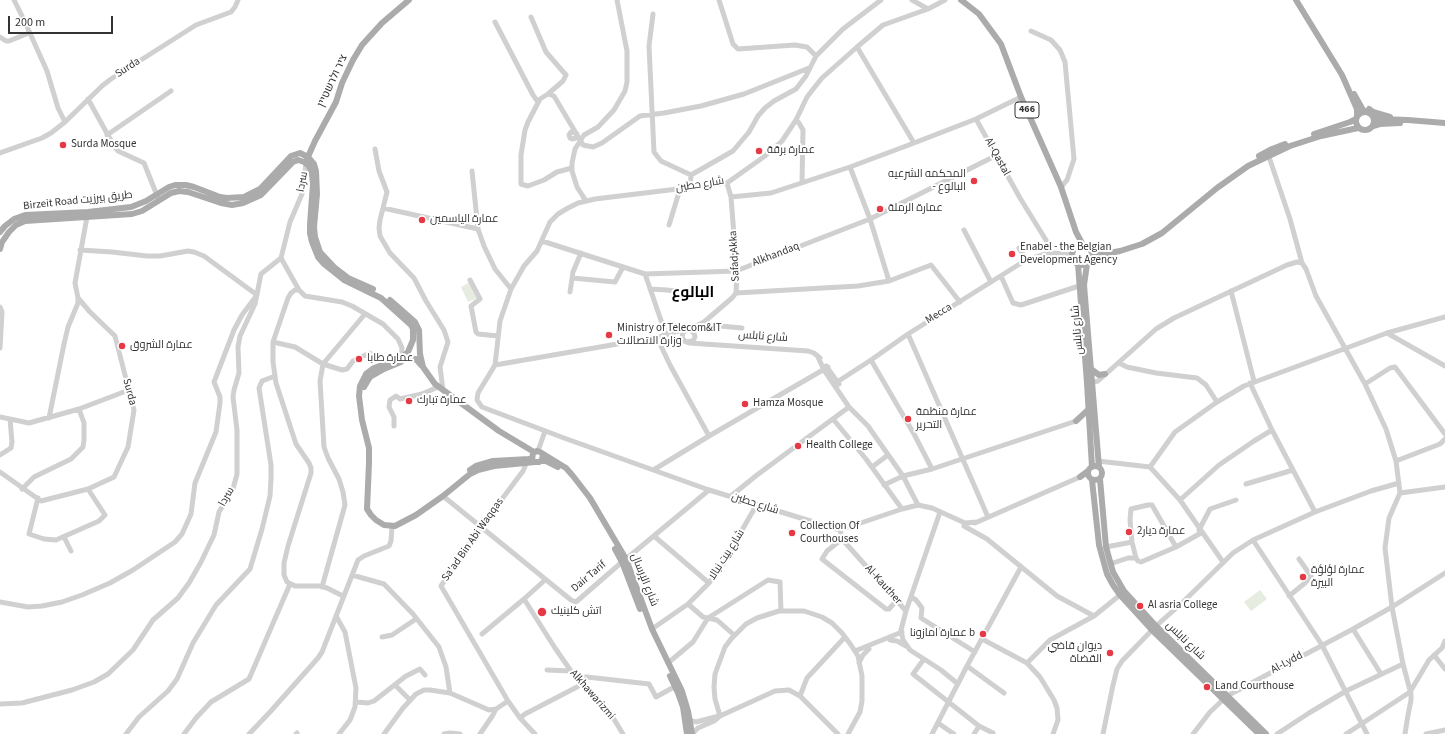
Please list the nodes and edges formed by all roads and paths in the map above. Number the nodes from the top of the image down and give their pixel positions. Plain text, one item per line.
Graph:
1 (14, 0) edge
2 (238, 0) edge
3 (409, 0) edge
4 (617, 0) edge
5 (719, 0) edge
6 (881, 0) edge
7 (912, 0) edge
8 (945, 0) edge
9 (961, 0) edge
10 (1296, 0) edge
11 (1301, 0) edge
12 (928, 9) junction
13 (653, 14) dead end
14 (531, 17) dead end
15 (495, 22) dead end
16 (1031, 31) dead end
17 (29, 33) junction
18 (0, 37) edge
19 (857, 47) junction
20 (816, 56) junction
21 (809, 68) junction
22 (556, 87) junction
23 (171, 91) dead end
24 (1353, 92) junction
25 (548, 94) junction
26 (554, 96) junction
27 (1021, 97) junction
28 (88, 99) junction
29 (538, 102) junction
30 (1366, 112) junction
31 (653, 114) junction
32 (1373, 116) junction
33 (1356, 118) junction
34 (976, 119) junction
35 (1400, 119) junction
36 (796, 120) junction
37 (66, 122) junction
38 (1425, 122) junction
39 (571, 123) junction
40 (1445, 123) edge
41 (1373, 126) junction
42 (1358, 128) junction
43 (570, 134) junction
44 (576, 134) junction
45 (107, 135) junction
46 (584, 135) junction
47 (573, 139) junction
48 (315, 141) junction
49 (580, 141) junction
50 (914, 143) junction
51 (375, 149) dead end
52 (575, 149) junction
53 (0, 153) edge
54 (300, 153) junction
55 (1268, 154) junction
56 (995, 156) junction
57 (307, 160) junction
58 (314, 164) junction
59 (850, 167) junction
60 (572, 168) junction
61 (472, 171) dead end
62 (691, 175) junction
63 (802, 182) junction
64 (727, 183) junction
65 (153, 185) junction
66 (169, 187) junction
67 (690, 187) junction
68 (1061, 187) junction
69 (680, 189) junction
70 (158, 197) junction
71 (731, 197) junction
72 (146, 201) junction
73 (586, 201) junction
74 (384, 208) junction
75 (87, 214) junction
76 (870, 219) junction
77 (670, 225) dead end
78 (478, 230) junction
79 (964, 230) dead end
80 (0, 232) edge
81 (1076, 232) junction
82 (542, 241) junction
83 (1083, 245) junction
84 (1019, 248) dead end
85 (0, 249) edge
86 (1090, 249) junction
87 (80, 250) junction
88 (1073, 252) junction
89 (581, 253) junction
90 (1049, 253) junction
91 (281, 258) junction
92 (1026, 260) junction
93 (1089, 262) junction
94 (1302, 263) junction
95 (1078, 264) junction
96 (623, 267) junction
97 (736, 270) junction
98 (645, 274) junction
99 (1001, 276) junction
100 (572, 278) junction
101 (470, 280) dead end
102 (889, 281) junction
103 (991, 282) junction
104 (1079, 286) junction
105 (511, 289) junction
106 (650, 289) junction
107 (299, 290) junction
108 (697, 290) dead end
109 (1230, 291) junction
110 (570, 292) dead end
111 (736, 293) junction
112 (257, 295) junction
113 (78, 298) junction
114 (728, 302) junction
115 (960, 302) junction
116 (0, 307) edge
117 (365, 314) junction
118 (1445, 317) edge
119 (703, 323) junction
120 (742, 328) dead end
121 (687, 329) junction
122 (1387, 333) junction
123 (908, 334) junction
124 (498, 336) junction
125 (695, 336) junction
126 (662, 337) junction
127 (273, 342) junction
128 (687, 342) junction
129 (704, 343) junction
130 (0, 348) edge
131 (1345, 349) junction
132 (370, 352) dead end
133 (401, 358) junction
134 (871, 360) junction
135 (1119, 363) junction
136 (323, 364) junction
137 (1445, 366) edge
138 (423, 367) junction
139 (494, 367) junction
140 (826, 368) junction
141 (1091, 369) junction
142 (1105, 374) junction
143 (275, 376) junction
144 (1252, 382) junction
145 (836, 383) junction
146 (1090, 383) junction
147 (1365, 384) junction
148 (441, 388) junction
149 (129, 390) junction
150 (1217, 402) junction
151 (849, 407) junction
152 (80, 409) junction
153 (1089, 409) junction
154 (0, 417) edge
155 (49, 418) junction
156 (10, 419) junction
157 (833, 419) junction
158 (1076, 420) junction
159 (394, 426) dead end
160 (1089, 427) junction
161 (1272, 430) junction
162 (545, 432) junction
163 (1445, 434) edge
164 (709, 436) junction
165 (1445, 439) edge
166 (526, 447) junction
167 (0, 455) edge
168 (538, 455) junction
169 (888, 455) junction
170 (962, 459) junction
171 (1396, 461) junction
172 (526, 464) junction
173 (1098, 464) junction
174 (872, 467) junction
175 (1150, 467) junction
176 (932, 469) junction
177 (655, 470) junction
178 (1293, 470) junction
179 (0, 472) edge
180 (1090, 474) junction
181 (903, 476) junction
182 (1080, 477) joint
183 (1100, 479) junction
184 (1399, 483) junction
185 (1246, 484) dead end
186 (884, 485) junction
187 (1445, 487) edge
188 (22, 488) junction
189 (88, 489) junction
190 (709, 490) junction
191 (1400, 493) junction
192 (443, 496) junction
193 (731, 496) junction
194 (38, 498) junction
195 (1180, 500) junction
196 (1236, 500) dead end
197 (757, 504) junction
198 (918, 505) junction
199 (902, 509) junction
200 (940, 512) junction
201 (1315, 512) junction
202 (988, 518) junction
203 (977, 522) junction
204 (392, 524) junction
205 (969, 526) junction
206 (481, 527) junction
207 (840, 530) junction
208 (1200, 531) junction
209 (976, 532) junction
210 (654, 536) junction
211 (64, 537) junction
212 (842, 539) junction
213 (1253, 540) junction
214 (1132, 542) junction
215 (1106, 547) junction
216 (1176, 547) junction
217 (71, 551) dead end
218 (1136, 558) junction
219 (1299, 559) dead end
220 (624, 560) junction
221 (1223, 562) junction
222 (1110, 564) junction
223 (1021, 568) junction
224 (1445, 573) edge
225 (352, 575) junction
226 (546, 580) junction
227 (709, 583) junction
228 (290, 584) junction
229 (322, 587) junction
230 (1120, 595) junction
231 (343, 596) junction
232 (1289, 596) junction
233 (911, 597) junction
234 (524, 600) junction
235 (897, 600) junction
236 (0, 602) edge
237 (688, 604) junction
238 (1392, 607) junction
239 (781, 610) junction
240 (906, 611) junction
241 (336, 616) junction
242 (1094, 616) junction
243 (708, 618) junction
244 (416, 619) junction
245 (903, 621) junction
246 (1154, 628) junction
247 (650, 629) junction
248 (1353, 629) junction
249 (902, 633) junction
250 (482, 634) dead end
251 (734, 635) junction
252 (382, 637) dead end
253 (845, 637) junction
254 (891, 638) junction
255 (982, 639) junction
256 (1445, 641) edge
257 (1322, 645) junction
258 (908, 648) junction
259 (869, 649) junction
260 (975, 652) junction
261 (856, 653) junction
262 (1434, 655) junction
263 (924, 659) junction
264 (668, 663) junction
265 (859, 663) junction
266 (1027, 663) junction
267 (1403, 664) junction
268 (967, 666) junction
269 (1445, 669) edge
270 (546, 670) dead end
271 (571, 671) junction
272 (1381, 674) junction
273 (425, 675) dead end
274 (577, 677) junction
275 (581, 684) junction
276 (958, 684) junction
277 (396, 685) junction
278 (674, 687) junction
279 (1346, 692) junction
280 (1410, 692) junction
281 (450, 693) junction
282 (1004, 693) dead end
283 (800, 696) junction
284 (1225, 697) junction
285 (410, 700) junction
286 (508, 701) junction
287 (356, 702) junction
288 (948, 703) junction
289 (0, 704) edge
290 (496, 709) junction
291 (720, 716) junction
292 (520, 718) junction
293 (690, 720) junction
294 (938, 723) junction
295 (1362, 723) junction
296 (979, 726) junction
297 (1445, 730) edge
298 (993, 733) dead end
299 (126, 734) edge
300 (184, 734) edge
301 (249, 734) edge
302 (339, 734) edge
303 (384, 734) edge
304 (444, 734) edge
305 (460, 734) edge
306 (480, 734) edge
307 (535, 734) edge
308 (623, 734) edge
309 (687, 734) edge
310 (692, 734) edge
311 (838, 734) edge
312 (848, 734) edge
313 (932, 734) edge
314 (954, 734) edge
315 (974, 734) edge
316 (1053, 734) edge
317 (1103, 734) edge
318 (1193, 734) edge
319 (1259, 734) edge
320 (1266, 734) edge
321 (1277, 734) edge
322 (1346, 734) edge
323 (1367, 734) edge
324 (1406, 734) edge
325 (1426, 734) edge

1 - 17 street
2 - 28 street, Surda
3 - 48 main road, ציר ולרשטיין
4 - 46 street
5 - 20 street
6 - 20 street
7 - 12 street
8 - 12 street, شارع حطين
9 - 27 main road, 466
10 - 33 main road
11 - 24 main road
12 - 19 street, شارع حطين
13 - 31 street
14 - 22 street
15 - 29 street
16 - 68 street
17 - 18 street
17 - 37 street
19 - 36 street, شارع حطين
19 - 50 street
20 - 21 street
21 - 31 street
21 - 62 street
22 - 25 street
22 - 26 street
23 - 45 street
24 - 30 main road
24 - 35 main road
25 - 26 street
25 - 29 street
26 - 39 street
27 - 34 street
27 - 68 main road, 466
28 - 37 street, Surda
28 - 45 street
29 - 60 street
30 - 32 main road
30 - 33 main road
31 - 49 street
31 - 62 street
32 - 35 main road
32 - 41 main road
33 - 42 main road
33 - 55 main road
34 - 50 street
34 - 56 street, Al-Qastal
35 - 38 main road
36 - 63 street
36 - 64 street, شارع حطين
37 - 53 street, Surda
38 - 40 main road
38 - 41 main road
39 - 43 street
39 - 44 street
41 - 42 main road
42 - 55 main road
43 - 44 street
43 - 47 street
44 - 46 street
44 - 47 street
44 - 49 street
45 - 65 street
46 - 49 street
47 - 49 street
47 - 52 street
48 - 54 main road, Birzeit Road طريق بيرزيت
48 - 57 main road, ציר ולרשטיין
48 - 58 main road
49 - 52 street
50 - 59 street
51 - 74 street
52 - 60 street
54 - 57 main road
54 - 66 main road, Birzeit Road طريق بيرزيت
55 - 86 main road
55 - 93 main road
55 - 94 street
56 - 76 street, Alkhandaq
56 - 90 street, Al-Qastal
57 - 58 main road
57 - 70 main road, Birzeit Road طريق بيرزيت
57 - 91 street, سردا
57 - 133 main road
58 - 138 main road
59 - 63 street
59 - 76 street
60 - 73 street
61 - 78 street
62 - 67 street
63 - 71 street
64 - 67 street, شارع حطين
64 - 71 street, Safad;Akka
65 - 66 street
65 - 70 street
65 - 72 street
66 - 70 main road, Birzeit Road طريق بيرزيت
67 - 69 street, شارع حطين
68 - 81 main road, 466
69 - 73 street, شارع حطين
69 - 77 street
70 - 72 main road, Birzeit Road طريق بيرزيت
70 - 75 main road, Birzeit Road طريق بيرزيت
71 - 97 street, Safad;Akka
72 - 75 main road, Birzeit Road طريق بيرزيت
73 - 82 street, شارع حطين
74 - 78 street
74 - 148 street
75 - 80 main road, Birzeit Road طريق بيرزيت
75 - 85 main road, Birzeit Road طريق بيرزيت
75 - 87 street
76 - 97 street, Alkhandaq
76 - 102 street
78 - 105 street
79 - 103 street
81 - 83 main road, 466
81 - 88 main road, 466
82 - 89 street, Alkhandaq
82 - 105 street, شارع حطين
83 - 86 main road
83 - 88 main road
84 - 92 street
86 - 93 main road
87 - 112 street
87 - 113 street
88 - 90 street, Mecca
88 - 95 main road
89 - 96 street, Alkhandaq
89 - 100 street
90 - 92 street, Mecca
91 - 107 street
91 - 112 street, سردا
92 - 99 street, Mecca
93 - 95 main road
93 - 141 main road, شارع نابلس
94 - 109 street
94 - 131 street
95 - 104 main road, شارع نابلس
96 - 98 street, Alkhandaq
96 - 100 street
97 - 98 street, Alkhandaq
97 - 111 street, Safad;Akka
97 - 114 street
98 - 106 street
99 - 103 street, Mecca
99 - 104 street
100 - 110 street
101 - 124 street
102 - 111 street
102 - 115 street
103 - 115 street, Mecca
104 - 146 main road, شارع نابلس
105 - 124 street, شارع حطين
106 - 108 street
106 - 126 street
107 - 117 street
107 - 127 street
109 - 135 street
109 - 144 street
111 - 114 street, Safad;Akka
112 - 236 street
112 - 289 street, سردا
113 - 149 street, Surda
113 - 155 street
114 - 119 street, Safad;Akka
115 - 123 street, Mecca
116 - 130 street
117 - 133 street
117 - 136 street
118 - 122 street
119 - 120 street
119 - 121 street
119 - 125 street
121 - 125 street
121 - 126 street
121 - 128 street
122 - 131 street
122 - 137 street
123 - 134 street, Mecca
123 - 170 street
124 - 139 street, شارع حطين
125 - 128 street
125 - 129 street
126 - 128 street, شارع نابلس
126 - 139 street
126 - 164 street
127 - 136 street
127 - 143 street
128 - 129 street, شارع نابلس
129 - 140 street, شارع نابلس
131 - 144 street
131 - 147 street
132 - 136 street
133 - 138 main road
133 - 204 main road
134 - 145 street, Mecca
134 - 176 street
135 - 142 street
135 - 150 street
136 - 229 street
138 - 148 main road
139 - 162 street, شارع حطين
140 - 145 street
140 - 164 street
141 - 142 main road
141 - 146 main road, شارع نابلس
142 - 146 street
143 - 228 street
143 - 299 street
144 - 150 street
144 - 161 street
145 - 151 street
146 - 153 main road, شارع نابلس
146 - 173 main road, شارع نابلس
147 - 163 street
147 - 171 street
148 - 159 street
148 - 166 main road
149 - 152 street
149 - 189 street, Surda
150 - 175 street
151 - 157 street
151 - 169 street
152 - 155 street
152 - 188 street
153 - 158 main road
153 - 160 main road, شارع نابلس
154 - 156 street
155 - 156 street
156 - 167 street
157 - 174 street
157 - 193 street
158 - 160 main road
158 - 170 street
160 - 180 main road, شارع نابلس
161 - 178 street
161 - 195 street
162 - 168 street
162 - 177 street, شارع حطين
164 - 177 street
165 - 171 street
166 - 168 main road
166 - 168 main road
168 - 172 main road
168 - 204 main road
168 - 220 main road, شارع الإرسال
169 - 174 street
169 - 181 street
170 - 176 street
170 - 202 street
171 - 184 street
172 - 192 main road
172 - 206 street, Sa'ad Bin Abi Waqqas
173 - 175 street
173 - 180 main road
173 - 183 main road, شارع نابلس
174 - 186 street
175 - 195 street
176 - 181 street
177 - 190 street, شارع حطين
178 - 185 street
178 - 201 street
179 - 188 street
180 - 182 main road
180 - 183 main road
180 - 230 main road, شارع نابلس
181 - 186 street
181 - 198 street
182 - 202 street
183 - 215 main road, شارع نابلس
184 - 191 street
184 - 201 street
186 - 199 street
187 - 191 street
188 - 194 street
189 - 194 street, Surda
189 - 211 street
190 - 193 street, شارع حطين
190 - 210 street
191 - 238 street
192 - 204 main road
192 - 206 street
193 - 197 street, شارع حطين
194 - 211 street
195 - 208 street
196 - 208 street
197 - 207 street, شارع حطين
197 - 227 street, شارع بيت نبالا
198 - 199 street
198 - 200 street
199 - 207 street
200 - 205 street
200 - 233 street
201 - 213 street
202 - 203 street
203 - 205 street
203 - 209 street
204 - 225 street
205 - 209 street
206 - 226 street
206 - 286 street, Sa'ad Bin Abi Waqqas
207 - 212 street, Al-Kauther
208 - 216 street
208 - 221 street
209 - 223 street
210 - 220 street
210 - 227 street
211 - 217 street
212 - 235 street, Al-Kauther
212 - 235 street
213 - 221 street
213 - 232 street
214 - 215 street
214 - 216 street
214 - 218 street
215 - 222 main road, شارع نابلس
216 - 218 street
218 - 222 street
219 - 232 street
220 - 226 street, Dair Tarif
220 - 247 main road, شارع الإرسال
221 - 246 street
222 - 246 main road, شارع نابلس
223 - 242 street
223 - 255 street
224 - 238 street, Al-Lydd
225 - 231 street
225 - 244 street
226 - 234 street
227 - 237 street, شارع بيت نبالا
228 - 229 street
228 - 300 street
229 - 231 street
230 - 242 street
230 - 246 main road, شارع نابلس
231 - 241 street
232 - 257 street
233 - 240 street
233 - 260 street
234 - 250 street
234 - 271 street, Alkhawarizmi
235 - 240 street, Al-Kauther
237 - 243 street
237 - 247 street, شارع بيت نبالا
238 - 248 street, Al-Lydd
238 - 267 street
239 - 243 street
239 - 251 street
239 - 253 street
240 - 245 street, Al-Kauther
241 - 287 street
241 - 301 street
242 - 266 street
243 - 251 street
243 - 264 street
244 - 252 street
244 - 281 street
245 - 249 street, Al-Kauther
245 - 254 street
246 - 284 main road, شارع نابلس
246 - 317 street
247 - 264 main road, شارع الإرسال
247 - 278 main road, شارع الإرسال
248 - 257 street, Al-Lydd
248 - 272 street
249 - 254 street
249 - 258 street, Al-Kauther
251 - 291 street
253 - 261 street
253 - 283 street
254 - 258 street
254 - 259 street
254 - 261 street
255 - 260 street
255 - 266 street
256 - 262 street
257 - 279 street
257 - 284 street, Al-Lydd
258 - 263 street
259 - 261 street
259 - 265 street
260 - 268 street
261 - 265 street
262 - 269 street
262 - 280 street
263 - 276 street
263 - 288 street
264 - 293 main road, شارع الإرسال
265 - 312 street
266 - 316 street
267 - 272 street
267 - 280 street
268 - 276 street
268 - 282 street
270 - 271 street
271 - 274 street, Alkhawarizmi
272 - 279 street
273 - 277 street
274 - 275 street, Alkhawarizmi
274 - 278 street
275 - 292 street
275 - 308 street, Alkhawarizmi
276 - 288 street
277 - 285 street
277 - 287 street
278 - 309 main road, شارع الإرسال
279 - 295 street
279 - 321 street
280 - 295 street
280 - 324 street
281 - 285 street
281 - 290 street
283 - 291 street
283 - 311 street
284 - 318 street, Al-Lydd
284 - 319 main road, شارع نابلس
284 - 320 main road, شارع نابلس
285 - 303 street
286 - 290 street
286 - 292 street
287 - 302 street
288 - 294 street
288 - 296 street
290 - 306 street
291 - 293 street
291 - 310 street
292 - 307 street
293 - 310 main road, شارع الإرسال
294 - 313 street
294 - 314 street
295 - 322 street
295 - 323 street
296 - 298 street
296 - 315 street
297 - 325 street
304 - 305 street

